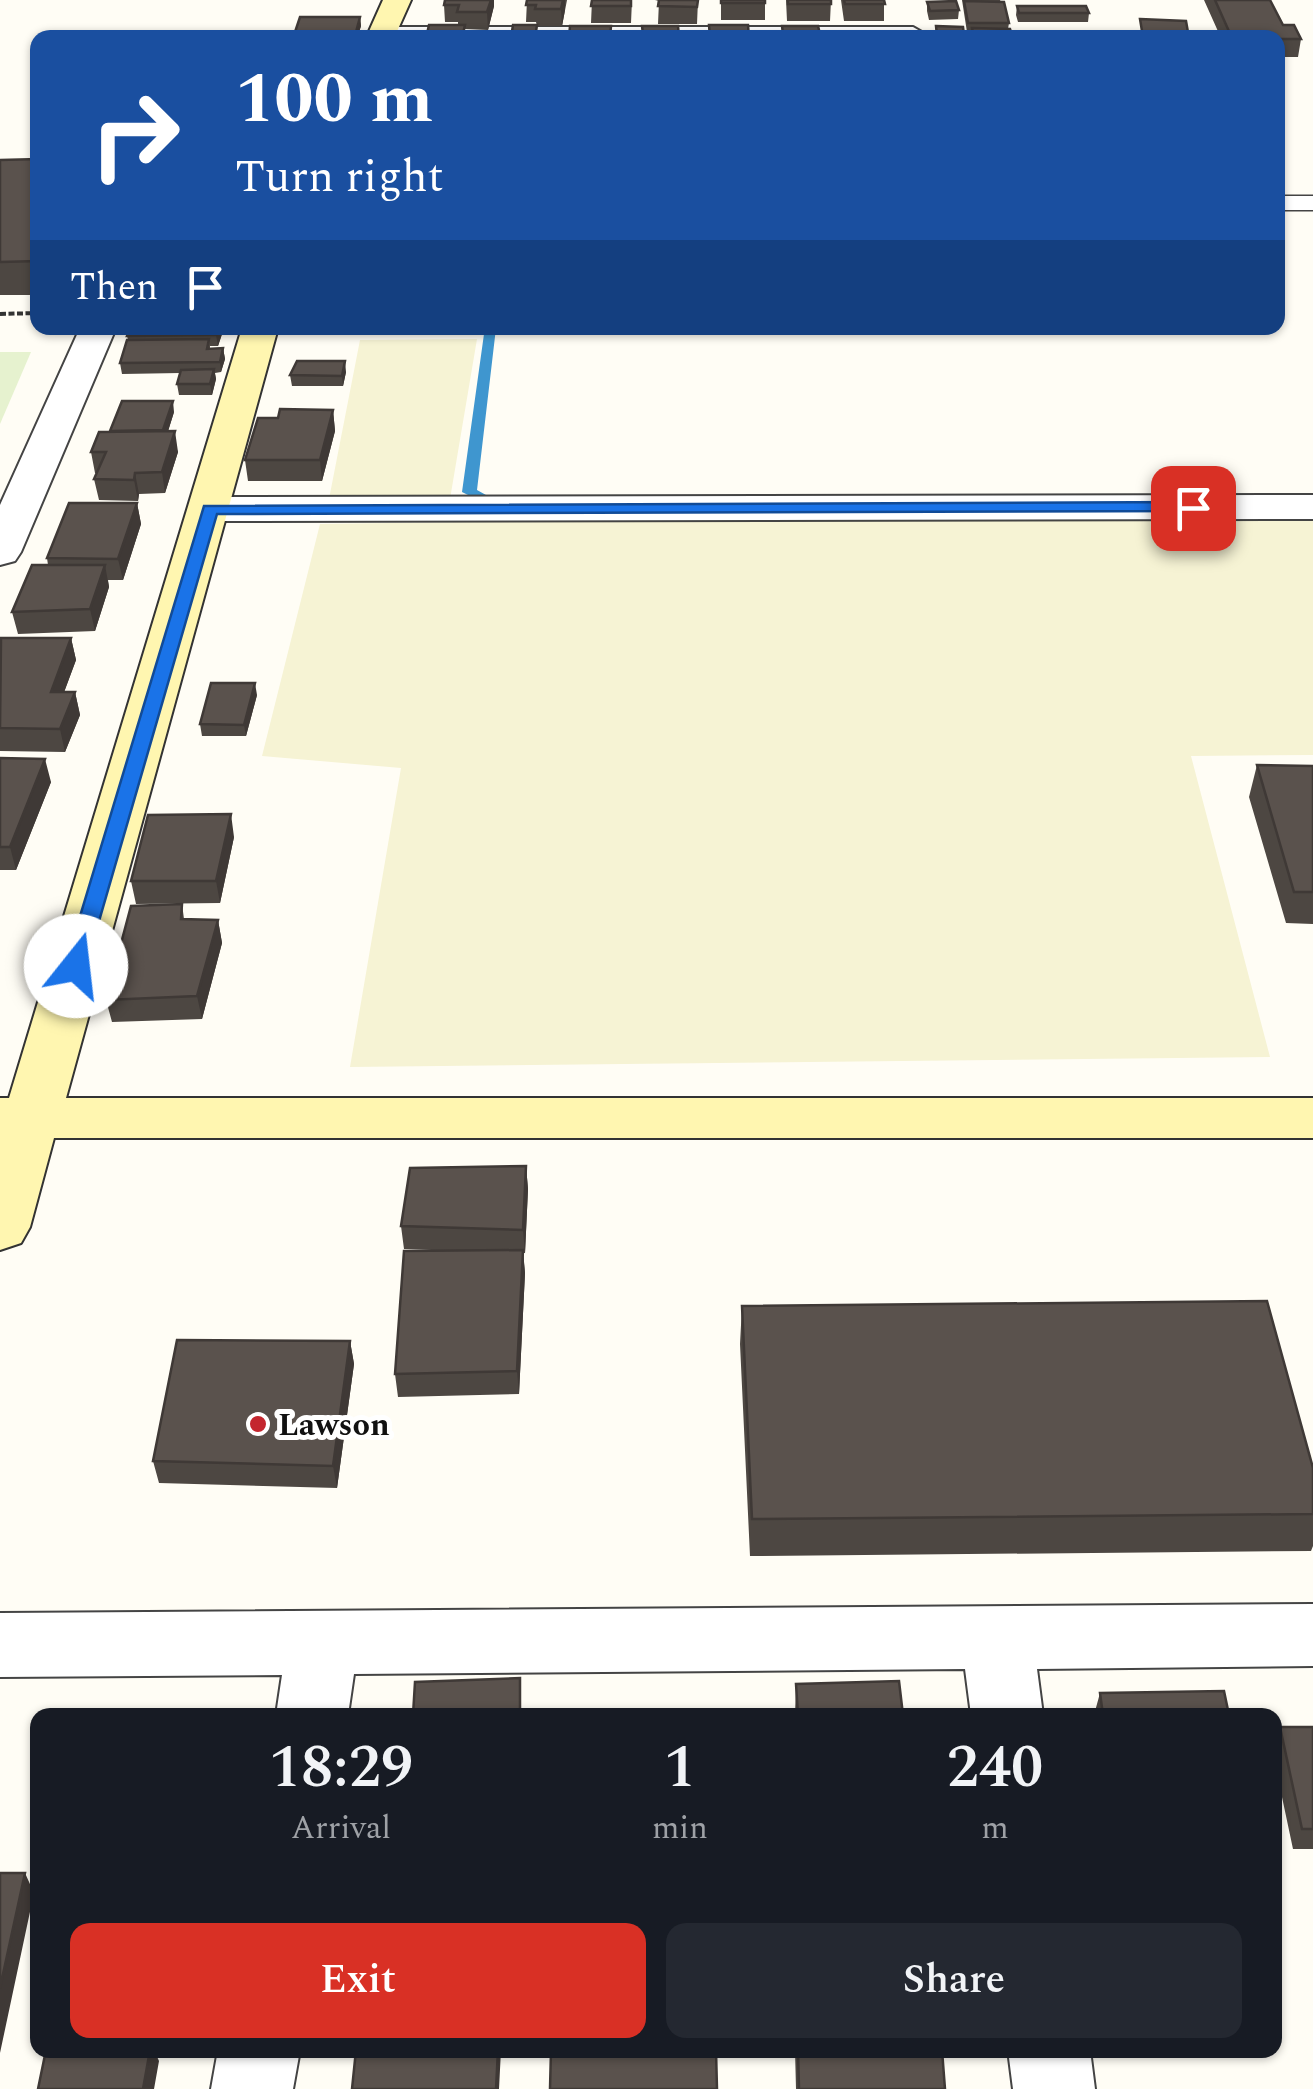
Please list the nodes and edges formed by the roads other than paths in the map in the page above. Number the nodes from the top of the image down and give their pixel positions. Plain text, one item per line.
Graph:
1 (396, 0) edge
2 (907, 0) edge
3 (383, 30) edge
4 (913, 30) edge
5 (1285, 202) edge
6 (1313, 202) edge
7 (95, 335) edge
8 (258, 335) edge
9 (1313, 507) edge
10 (210, 509) junction
11 (0, 552) edge
12 (15, 1118) edge
13 (1313, 1118) edge
14 (0, 1226) edge
15 (1313, 1635) edge
16 (997, 1638) junction
17 (323, 1644) junction
18 (0, 1645) edge
19 (313, 1708) edge
20 (1006, 1708) edge
21 (257, 2058) edge
22 (1050, 2058) edge
23 (252, 2089) edge
24 (1054, 2089) edge

1 - 3 street
2 - 4 street
5 - 6 lane
7 - 11 street
8 - 10 street
9 - 10 street
10 - 12 street
12 - 13 street
12 - 14 street
15 - 16 street
16 - 17 street
16 - 20 street
17 - 18 street
17 - 19 street
21 - 23 street
22 - 24 street

